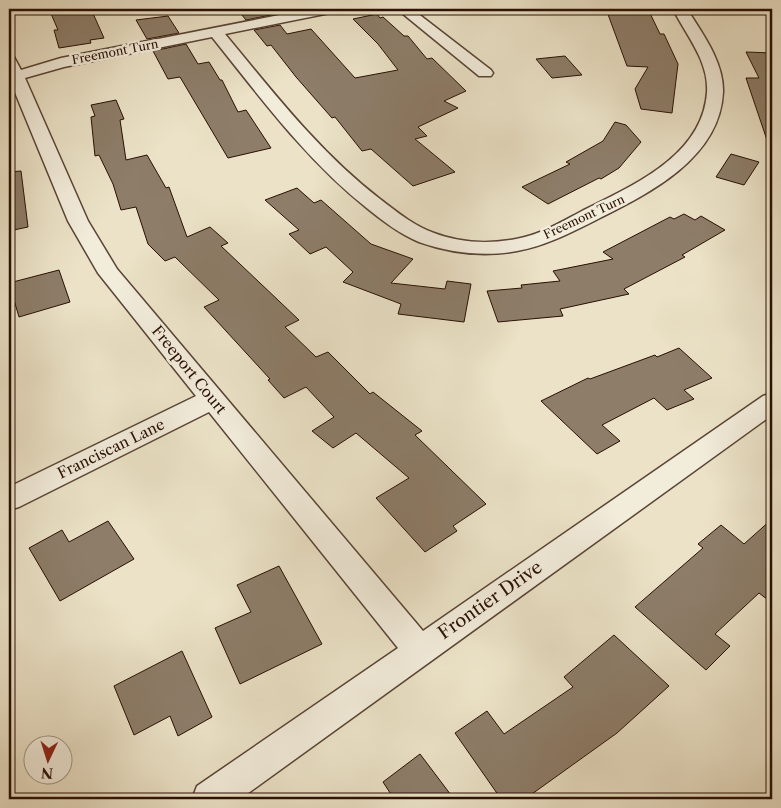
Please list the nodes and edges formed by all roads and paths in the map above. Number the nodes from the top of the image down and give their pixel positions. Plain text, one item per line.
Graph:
1 (330, 9) edge
2 (404, 9) edge
3 (680, 9) edge
4 (215, 32) junction
5 (12, 68) edge
6 (485, 73) dead end
7 (213, 399) junction
8 (772, 402) edge
9 (9, 499) edge
10 (419, 650) junction
11 (210, 799) edge

1 - 4 street, Freemont Turn
2 - 6 street
3 - 4 street, Freemont Turn
4 - 5 street, Freemont Turn
5 - 7 street, Freeport Court
7 - 9 street, Franciscan Lane
7 - 10 street, Freeport Court
8 - 10 street, Frontier Drive
10 - 11 street, Frontier Drive

